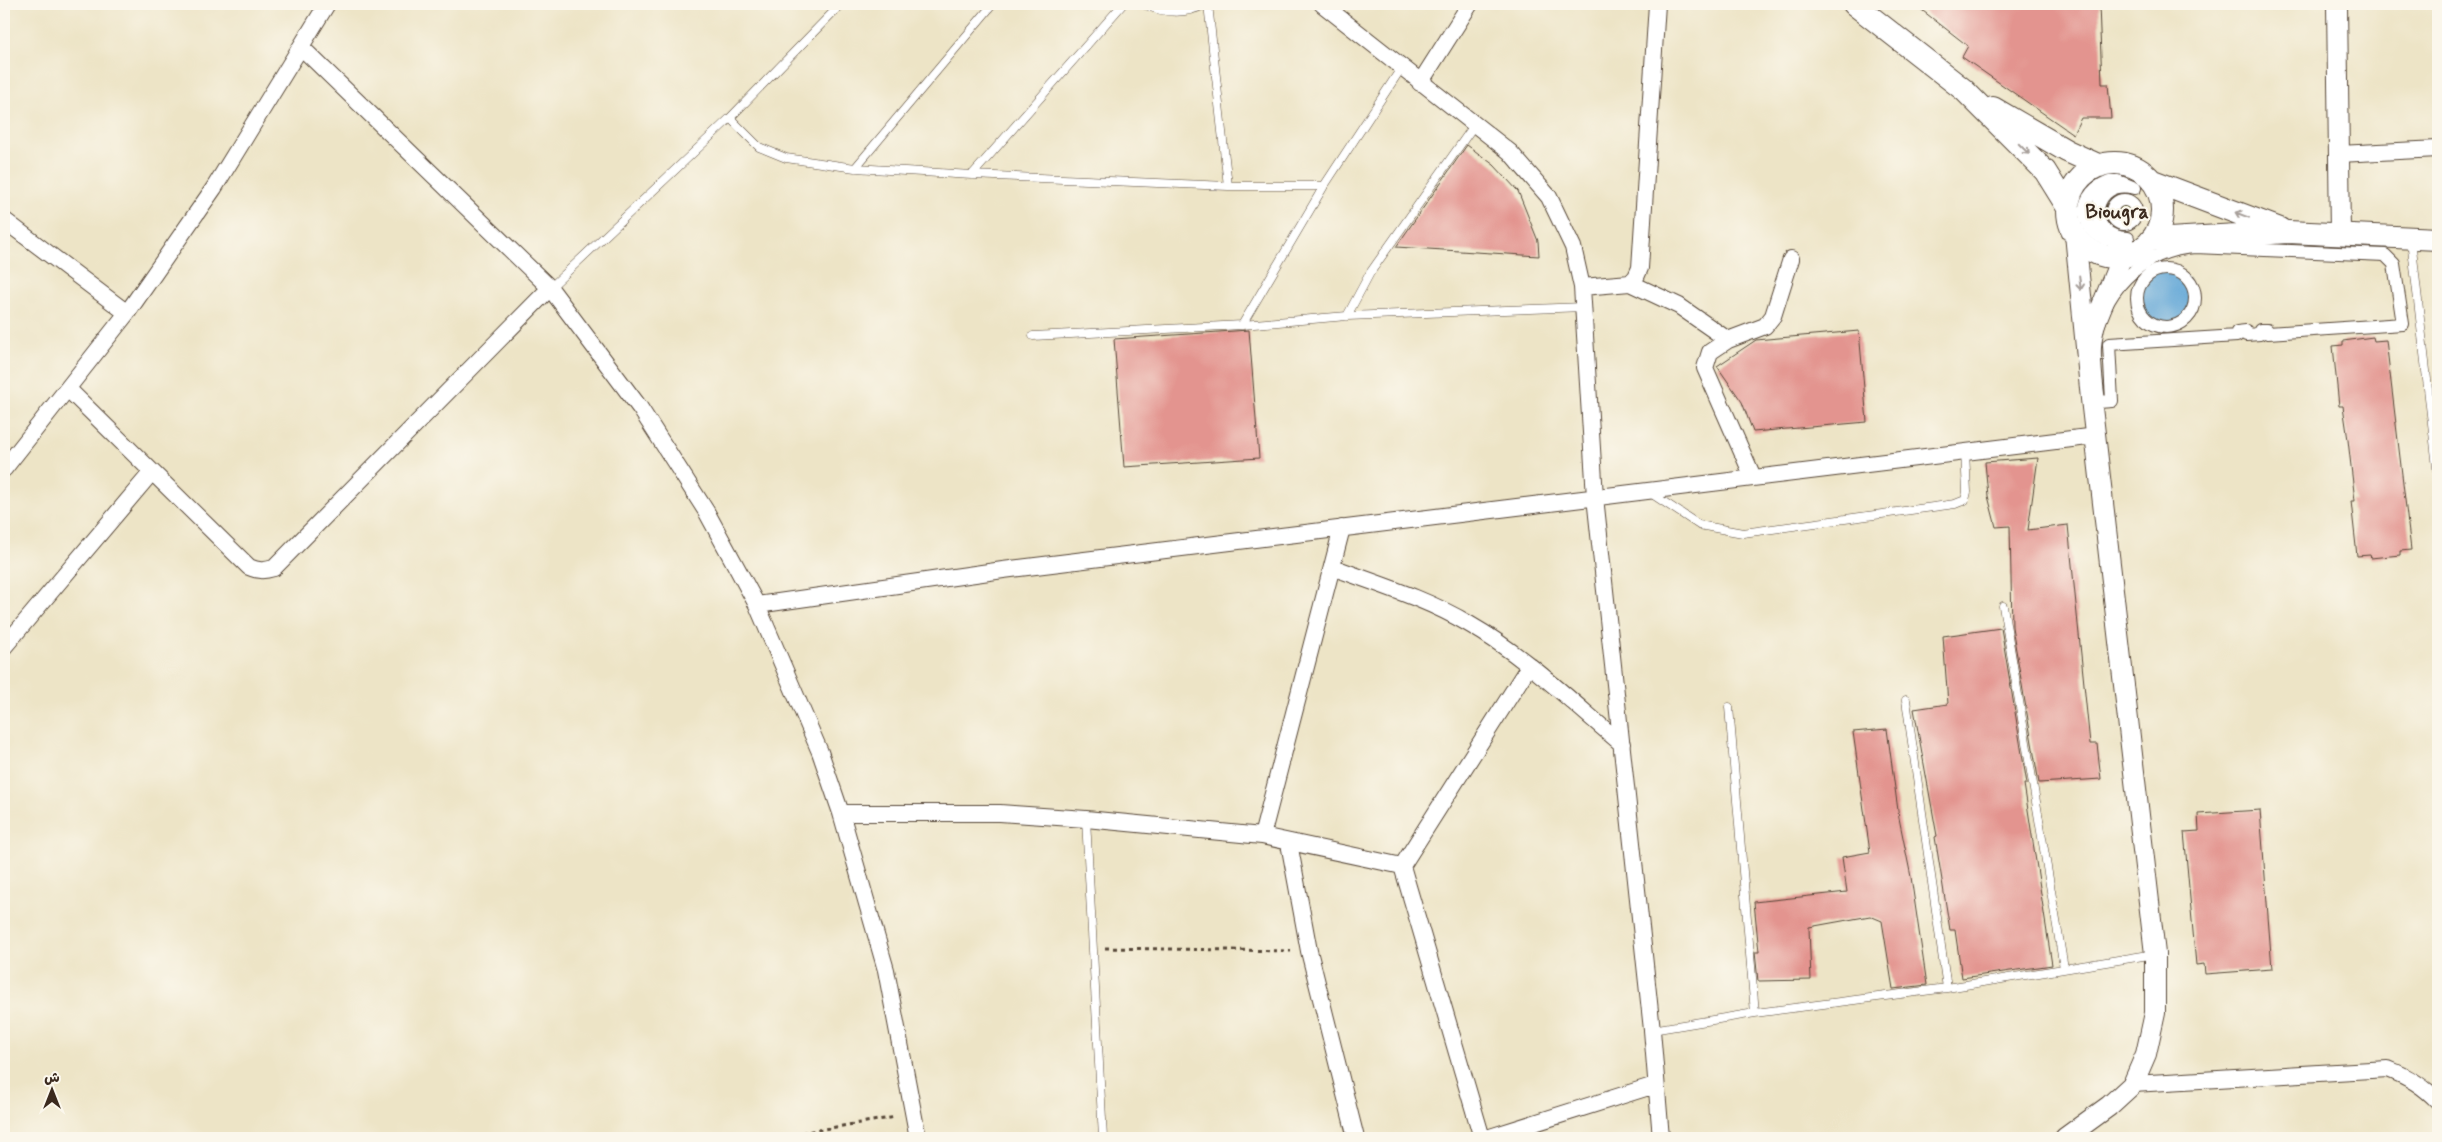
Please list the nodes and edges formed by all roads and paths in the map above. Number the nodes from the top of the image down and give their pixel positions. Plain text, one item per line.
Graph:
1 (841, 4) edge
2 (993, 4) edge
3 (1122, 4) edge
4 (1143, 4) edge
5 (1207, 4) edge
6 (1470, 4) edge
7 (1657, 4) edge
8 (1854, 4) edge
9 (2337, 4) edge
10 (1324, 5) edge
11 (322, 6) edge
12 (301, 47) junction
13 (1402, 68) junction
14 (1420, 83) junction
15 (1964, 90) junction
16 (730, 118) junction
17 (1475, 124) junction
18 (2438, 149) edge
19 (2339, 154) junction
20 (2100, 166) junction
21 (855, 168) junction
22 (972, 175) junction
23 (2153, 182) junction
24 (1228, 186) junction
25 (1324, 186) junction
26 (2068, 208) junction
27 (2098, 213) joint
28 (4, 220) edge
29 (2288, 232) junction
30 (2075, 234) junction
31 (2340, 234) junction
32 (2411, 238) junction
33 (2438, 239) edge
34 (2152, 240) junction
35 (2122, 256) junction
36 (1791, 260) dead end
37 (1630, 283) junction
38 (1582, 287) junction
39 (550, 288) junction
40 (1584, 307) junction
41 (127, 313) junction
42 (1347, 316) junction
43 (1242, 325) junction
44 (2166, 327) joint
45 (1033, 336) dead end
46 (2237, 336) joint
47 (1728, 340) junction
48 (2086, 345) junction
49 (68, 389) junction
50 (2096, 436) junction
51 (1965, 452) junction
52 (4, 470) edge
53 (151, 473) junction
54 (2438, 476) edge
55 (1753, 477) junction
56 (1646, 490) junction
57 (1594, 497) junction
58 (1342, 528) junction
59 (1332, 567) junction
60 (757, 605) junction
61 (2003, 606) dead end
62 (4, 647) edge
63 (1529, 666) junction
64 (1906, 700) dead end
65 (1729, 706) dead end
66 (1622, 744) junction
67 (841, 813) junction
68 (1086, 819) junction
69 (1262, 836) junction
70 (1289, 842) junction
71 (1402, 866) junction
72 (1093, 947) junction
73 (1309, 951) junction
74 (2155, 954) junction
75 (2064, 968) junction
76 (1948, 988) junction
77 (1755, 1014) junction
78 (1652, 1030) junction
79 (2133, 1084) junction
80 (1655, 1085) junction
81 (2438, 1101) edge
82 (914, 1115) junction
83 (770, 1138) edge
84 (918, 1138) edge
85 (1103, 1138) edge
86 (1356, 1138) edge
87 (1482, 1138) edge
88 (1487, 1138) edge
89 (1661, 1138) edge
90 (2065, 1138) edge

1 - 16 lane
2 - 21 lane
3 - 22 lane
4 - 5 lane
5 - 24 lane
6 - 14 street
7 - 37 street
8 - 15 main road
9 - 19 street
10 - 13 street
11 - 12 street
12 - 39 street
12 - 41 street
13 - 14 street
13 - 25 lane
14 - 17 street
15 - 20 main road
15 -> 26 main road
16 - 21 lane
16 - 39 lane
17 - 38 street
17 - 42 lane
18 - 19 street
19 - 31 street
20 - 23 main road
20 - 26 main road
21 - 22 lane
22 - 24 lane
29 -> 23 main road
23 - 34 main road
24 - 25 lane
25 - 43 lane
26 - 30 main road
27 - 27 street
28 - 41 street
29 - 31 main road
29 - 34 main road
30 - 35 main road
30 -> 48 street
31 - 32 main road
32 - 33 main road
32 - 54 lane
34 - 35 main road
35 - 48 street
36 - 47 street
37 - 38 street
37 - 47 street
38 - 40 street
39 - 53 street
39 - 60 street
40 - 42 lane
40 - 57 street
41 - 49 street
42 - 43 lane
43 - 45 lane
44 - 44 street
46 - 46 street
47 - 55 street
48 - 50 street
49 - 52 street
49 - 53 street
50 - 51 street
50 - 74 street
51 - 55 street
51 - 56 lane
53 - 62 street
55 - 56 street
56 - 57 street
57 - 58 street
57 - 66 street
58 - 59 street
58 - 60 street
59 - 63 street
59 - 69 street
60 - 67 street
61 - 75 lane
63 - 66 street
63 - 71 street
64 - 76 lane
65 - 77 lane
66 - 78 street
67 - 68 street
67 - 82 street
68 - 69 street
68 - 72 lane
69 - 70 street
70 - 71 street
70 - 73 street
71 - 87 street
72 - 73 path
72 - 85 lane
73 - 86 street
74 - 75 lane
74 - 79 street
75 - 76 lane
76 - 77 lane
77 - 78 lane
78 - 80 street
79 - 81 street
79 - 90 street
80 - 88 street
80 - 89 street
82 - 83 path
82 - 84 street

